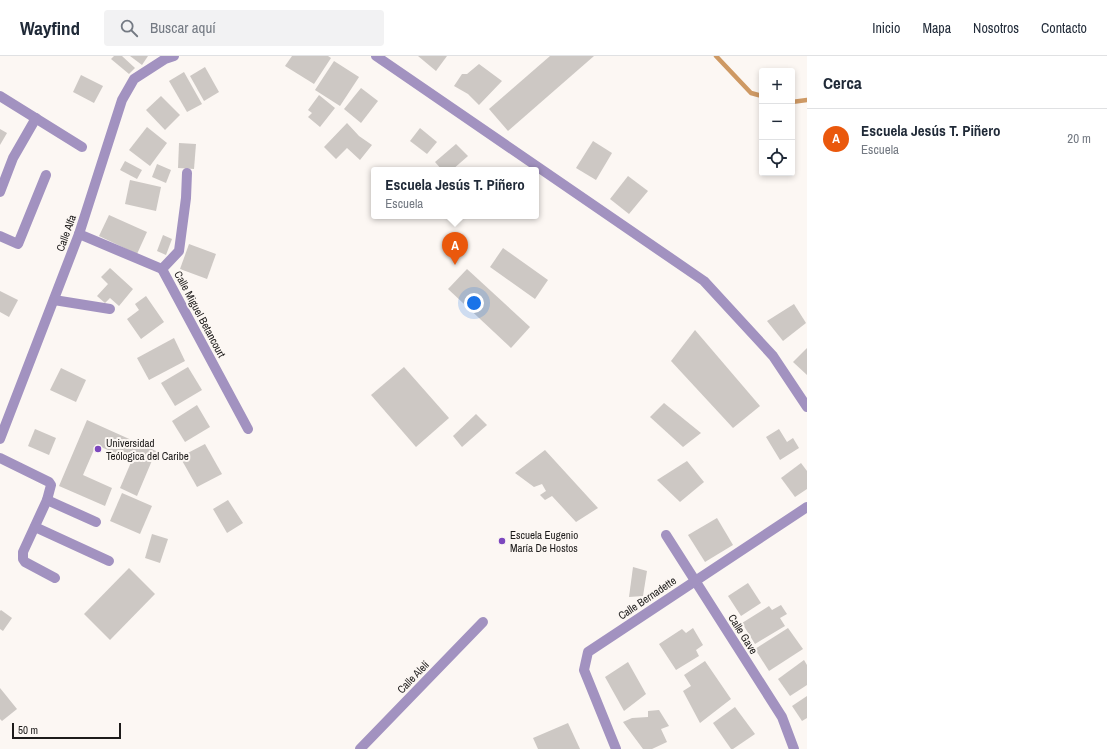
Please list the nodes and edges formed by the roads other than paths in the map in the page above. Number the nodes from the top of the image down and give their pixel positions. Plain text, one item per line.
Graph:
1 (174, 56) edge
2 (376, 56) edge
3 (0, 96) edge
4 (36, 118) junction
5 (82, 147) dead end
6 (538, 167) edge
7 (539, 168) edge
8 (187, 173) dead end
9 (46, 175) dead end
10 (0, 192) edge
11 (79, 234) junction
12 (0, 236) edge
13 (162, 269) junction
14 (54, 300) junction
15 (110, 309) dead end
16 (807, 407) edge
17 (248, 429) dead end
18 (0, 439) edge
19 (0, 458) edge
20 (47, 500) junction
21 (807, 507) edge
22 (96, 522) dead end
23 (35, 527) junction
24 (666, 535) dead end
25 (109, 561) dead end
26 (55, 578) dead end
27 (695, 580) junction
28 (483, 622) dead end
29 (360, 749) edge
30 (616, 749) edge
31 (794, 749) edge

1 - 11 street, Calle Alfa
2 - 6 street
3 - 4 street
4 - 5 street
4 - 10 street
7 - 16 street
8 - 13 street
9 - 12 street
11 - 13 street, Calle Miguel Betancourt
11 - 14 street, Calle Alfa
13 - 17 street, Calle Miguel Betancourt
14 - 15 street
14 - 18 street, Calle Alfa
19 - 20 street
20 - 22 street
20 - 23 street
21 - 27 street, Calle Bernadette
23 - 25 street
23 - 26 street
24 - 27 street, Calle Gave
27 - 30 street, Calle Bernadette
27 - 31 street, Calle Gave
28 - 29 street, Calle Alelí

